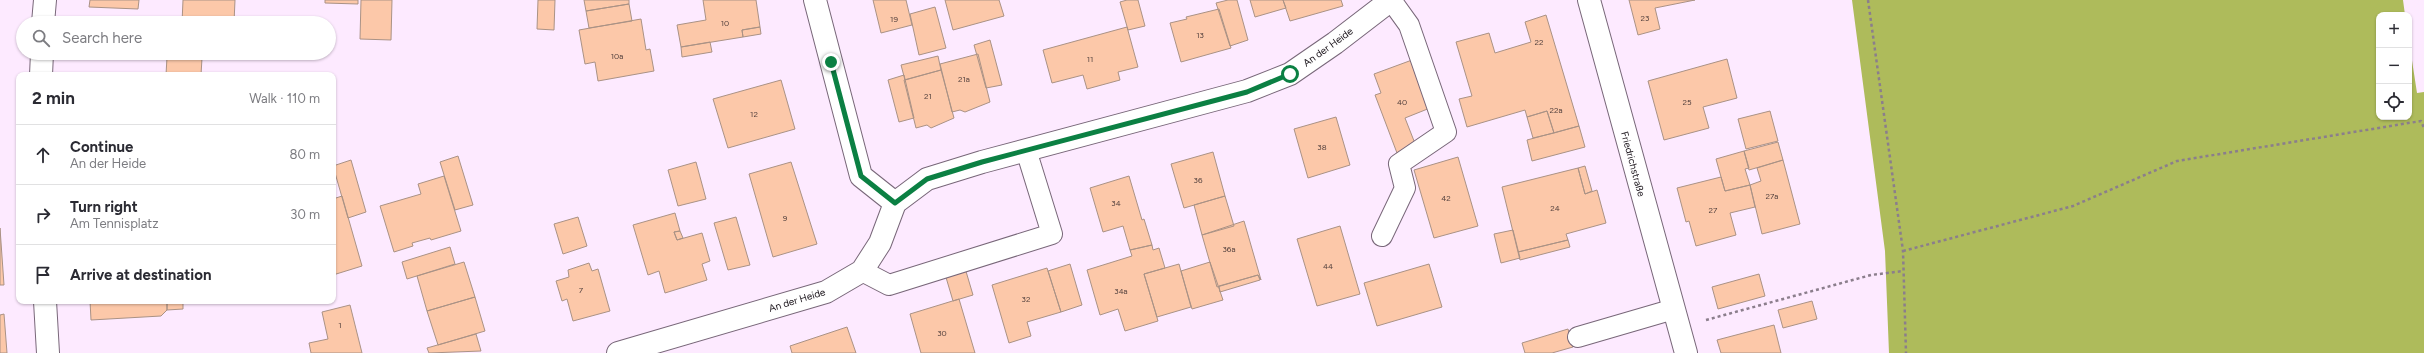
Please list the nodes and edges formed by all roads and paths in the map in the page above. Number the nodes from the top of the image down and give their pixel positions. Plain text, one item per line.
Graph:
1 (45, 0) edge
2 (815, 0) edge
3 (1391, 0) edge
4 (1589, 0) edge
5 (1868, 0) edge
6 (44, 16) edge
7 (41, 60) edge
8 (40, 72) edge
9 (2424, 128) edge
10 (1026, 150) junction
11 (895, 203) junction
12 (1382, 236) dead end
13 (1903, 251) junction
14 (1903, 271) junction
15 (862, 272) junction
16 (45, 304) edge
17 (1677, 318) junction
18 (1578, 337) dead end
19 (48, 353) edge
20 (618, 353) edge
21 (1686, 353) edge
22 (1906, 353) edge

1 - 6 street
2 - 11 street
3 - 10 street, An der Heide
3 - 12 lane
4 - 17 street, Friedrichstraße
5 - 13 path
7 - 8 street
9 - 13 path
10 - 11 street, An der Heide
10 - 15 lane
11 - 15 street, An der Heide
13 - 14 path
14 - 17 path
14 - 22 path
15 - 20 street, An der Heide
16 - 19 street
17 - 18 lane
17 - 21 street, Friedrichstraße

